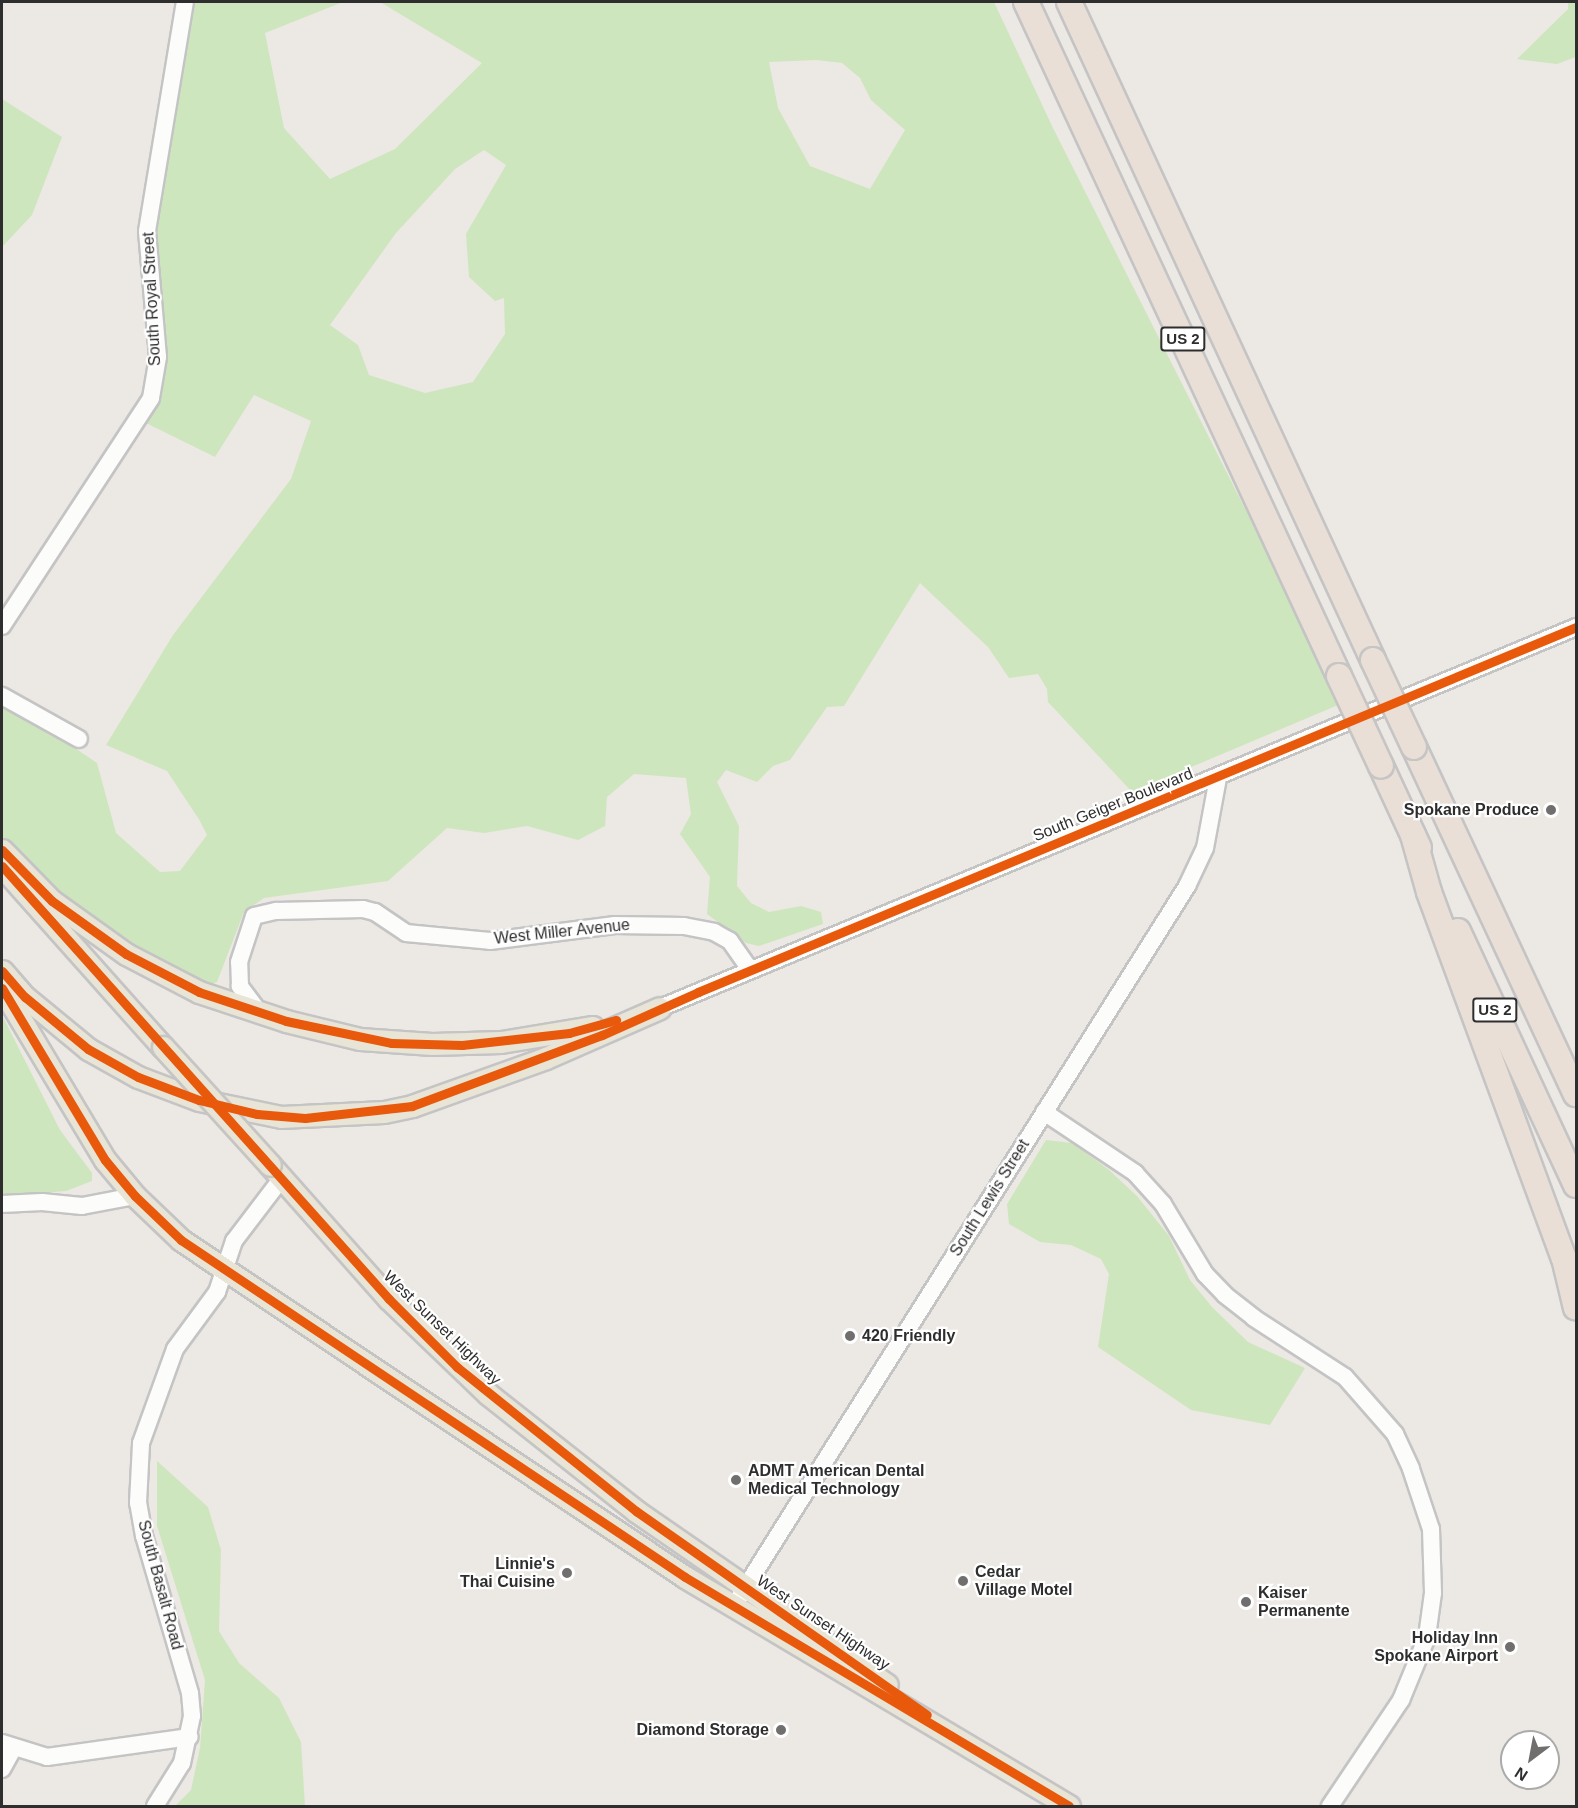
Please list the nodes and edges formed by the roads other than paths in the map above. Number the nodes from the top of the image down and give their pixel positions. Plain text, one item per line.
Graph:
1 (184, 2) edge
2 (1026, 2) edge
3 (1069, 2) edge
4 (2, 626) edge
5 (1576, 627) edge
6 (2, 696) edge
7 (79, 739) dead end
8 (1218, 778) junction
9 (1413, 835) junction
10 (2, 850) edge
11 (2, 866) edge
12 (750, 970) junction
13 (2, 971) edge
14 (237, 976) junction
15 (2, 988) edge
16 (199, 992) junction
17 (660, 1008) junction
18 (260, 1013) junction
19 (1576, 1094) edge
20 (1044, 1112) junction
21 (276, 1171) junction
22 (1576, 1185) edge
23 (135, 1196) junction
24 (2, 1204) edge
25 (225, 1271) junction
26 (1576, 1308) edge
27 (745, 1588) junction
28 (733, 1607) junction
29 (938, 1726) junction
30 (190, 1737) junction
31 (7, 1746) edge
32 (2, 1769) edge
33 (156, 1806) edge
34 (1070, 1806) edge
35 (1330, 1806) edge

1 - 4 street, South Royal Street
2 - 9 highway, US 2, bridge
3 - 19 highway, US 2, bridge
5 - 8 street, South Geiger Boulevard
6 - 7 street
8 - 12 street, South Geiger Boulevard
8 - 20 street, South Lewis Street
9 - 22 highway, US 2
9 - 26 highway
10 - 16 main road
11 - 21 main road, West Sunset Highway, bridge
12 - 14 street, West Miller Avenue
12 - 17 street, South Geiger Boulevard
13 - 17 main road
14 - 16 street
14 - 18 street
15 - 23 main road, West Sunset Highway
16 - 18 main road
17 - 18 main road
20 - 27 street, South Lewis Street
20 - 35 street
21 - 25 street, South Basalt Road
21 - 27 main road, West Sunset Highway
23 - 24 street
23 - 25 main road, West Sunset Highway
25 - 28 main road, West Sunset Highway
25 - 30 street, South Basalt Road
27 - 28 street, South Lewis Street
27 - 29 main road, West Sunset Highway
28 - 29 main road, West Sunset Highway
29 - 34 main road, West Sunset Highway
30 - 31 street
30 - 33 street, South Basalt Road
31 - 32 street

